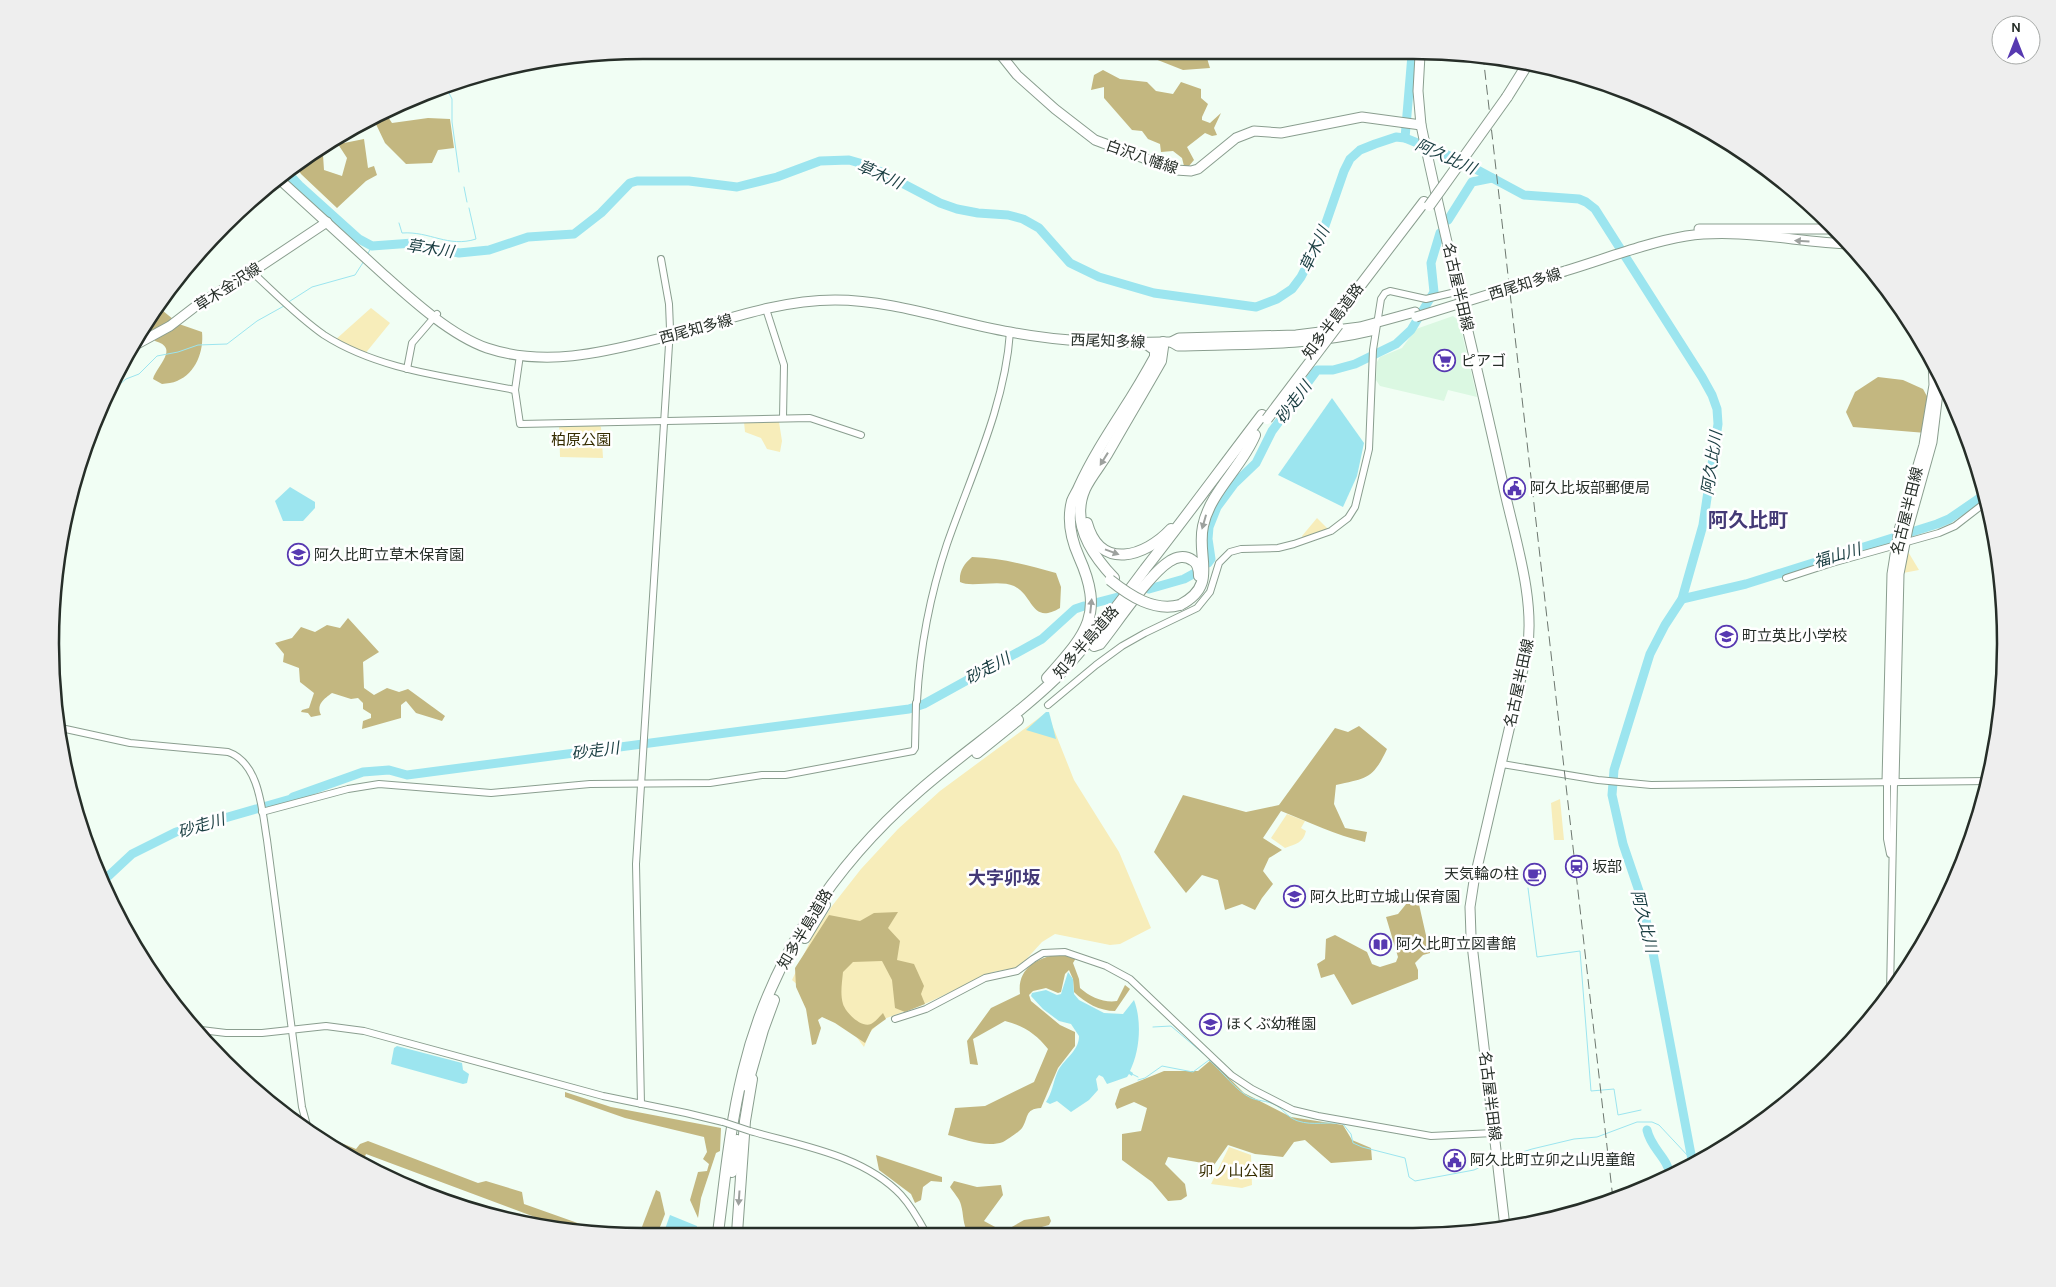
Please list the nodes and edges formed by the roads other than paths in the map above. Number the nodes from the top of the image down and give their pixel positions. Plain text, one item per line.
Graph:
1 (1004, 59) edge
2 (1420, 59) edge
3 (1518, 69) edge
4 (1524, 69) edge
5 (1504, 96) junction
6 (1421, 126) junction
7 (284, 183) edge
8 (327, 222) junction
9 (1825, 229) edge
10 (1838, 243) edge
11 (1628, 248) junction
12 (662, 259) dead end
13 (252, 272) junction
14 (1460, 291) junction
15 (766, 309) junction
16 (436, 316) junction
17 (1375, 326) junction
18 (1010, 332) junction
19 (669, 336) junction
20 (144, 340) edge
21 (1167, 342) junction
22 (1140, 343) junction
23 (520, 356) junction
24 (1154, 359) junction
25 (407, 369) junction
26 (1934, 379) edge
27 (1939, 388) edge
28 (515, 390) junction
29 (1265, 417) junction
30 (783, 418) junction
31 (664, 421) junction
32 (861, 435) dead end
33 (1255, 435) junction
34 (1228, 459) junction
35 (1090, 480) junction
36 (1078, 488) junction
37 (1980, 506) edge
38 (1903, 529) junction
39 (1901, 541) junction
40 (1786, 578) dead end
41 (1112, 579) junction
42 (1178, 604) junction
43 (1094, 646) junction
44 (1048, 705) dead end
45 (1000, 726) junction
46 (65, 729) edge
47 (1502, 764) junction
48 (1981, 780) edge
49 (1891, 782) junction
50 (640, 783) junction
51 (261, 809) junction
52 (1890, 980) edge
53 (895, 1019) dead end
54 (205, 1030) edge
55 (291, 1030) junction
56 (758, 1046) junction
57 (641, 1104) junction
58 (306, 1120) edge
59 (1494, 1133) junction
60 (1504, 1221) edge
61 (719, 1228) edge
62 (725, 1228) edge
63 (736, 1228) edge
64 (922, 1228) edge

1 - 6 main road, 白沢八幡線
2 - 6 main road, 名古屋半田線
3 - 5 highway, 知多半島道路
4 - 5 highway, 知多半島道路
5 - 29 highway, 知多半島道路
6 - 14 main road, 名古屋半田線
7 - 8 main road, 西尾知多線
8 - 13 main road, 草木金沢線
8 - 16 main road, 西尾知多線
9 - 11 main road, 西尾知多線
10 -> 11 main road, 西尾知多線
11 - 17 main road, 西尾知多線, bridge
12 - 19 street
13 - 20 main road, 草木金沢線
13 - 25 street
14 - 17 street
14 - 47 main road, 名古屋半田線
15 - 18 main road, 西尾知多線
15 - 19 main road, 西尾知多線
15 - 30 street
16 - 23 main road, 西尾知多線
16 - 25 street
17 - 21 main road, 西尾知多線
17 - 44 street
18 - 22 main road, 西尾知多線
18 - 50 street
19 - 23 main road, 西尾知多線
19 - 31 street
21 - 22 main road, 西尾知多線
21 - 24 highway
21 -> 35 highway
22 - 24 highway
23 - 28 street
24 - 36 highway
25 - 28 street
26 - 38 main road, 名古屋半田線
27 - 38 main road, 名古屋半田線
28 - 31 street
29 - 33 highway, 知多半島道路
29 - 34 highway, 知多半島道路
30 - 31 street
30 - 32 street
31 - 50 street
33 -> 42 highway
33 - 43 highway, 知多半島道路
35 -> 34 highway
34 - 45 highway, 知多半島道路
35 - 41 highway
36 - 41 highway
45 -> 36 highway
37 - 39 street
38 - 39 main road, 名古屋半田線
39 - 40 street
39 - 49 main road, 名古屋半田線
41 - 42 highway, bridge
42 - 43 highway
43 - 56 highway, 知多半島道路
45 - 61 highway, 知多半島道路
46 - 51 street
47 - 49 street
47 - 59 main road, 名古屋半田線
48 - 49 street
49 - 52 street
50 - 51 street
50 - 57 street
51 - 55 street
53 - 59 street
54 - 55 street
55 - 57 street
55 - 58 street
56 - 62 highway, 知多半島道路
56 -> 63 highway
57 - 64 street, bridge
59 - 60 main road, 名古屋半田線

